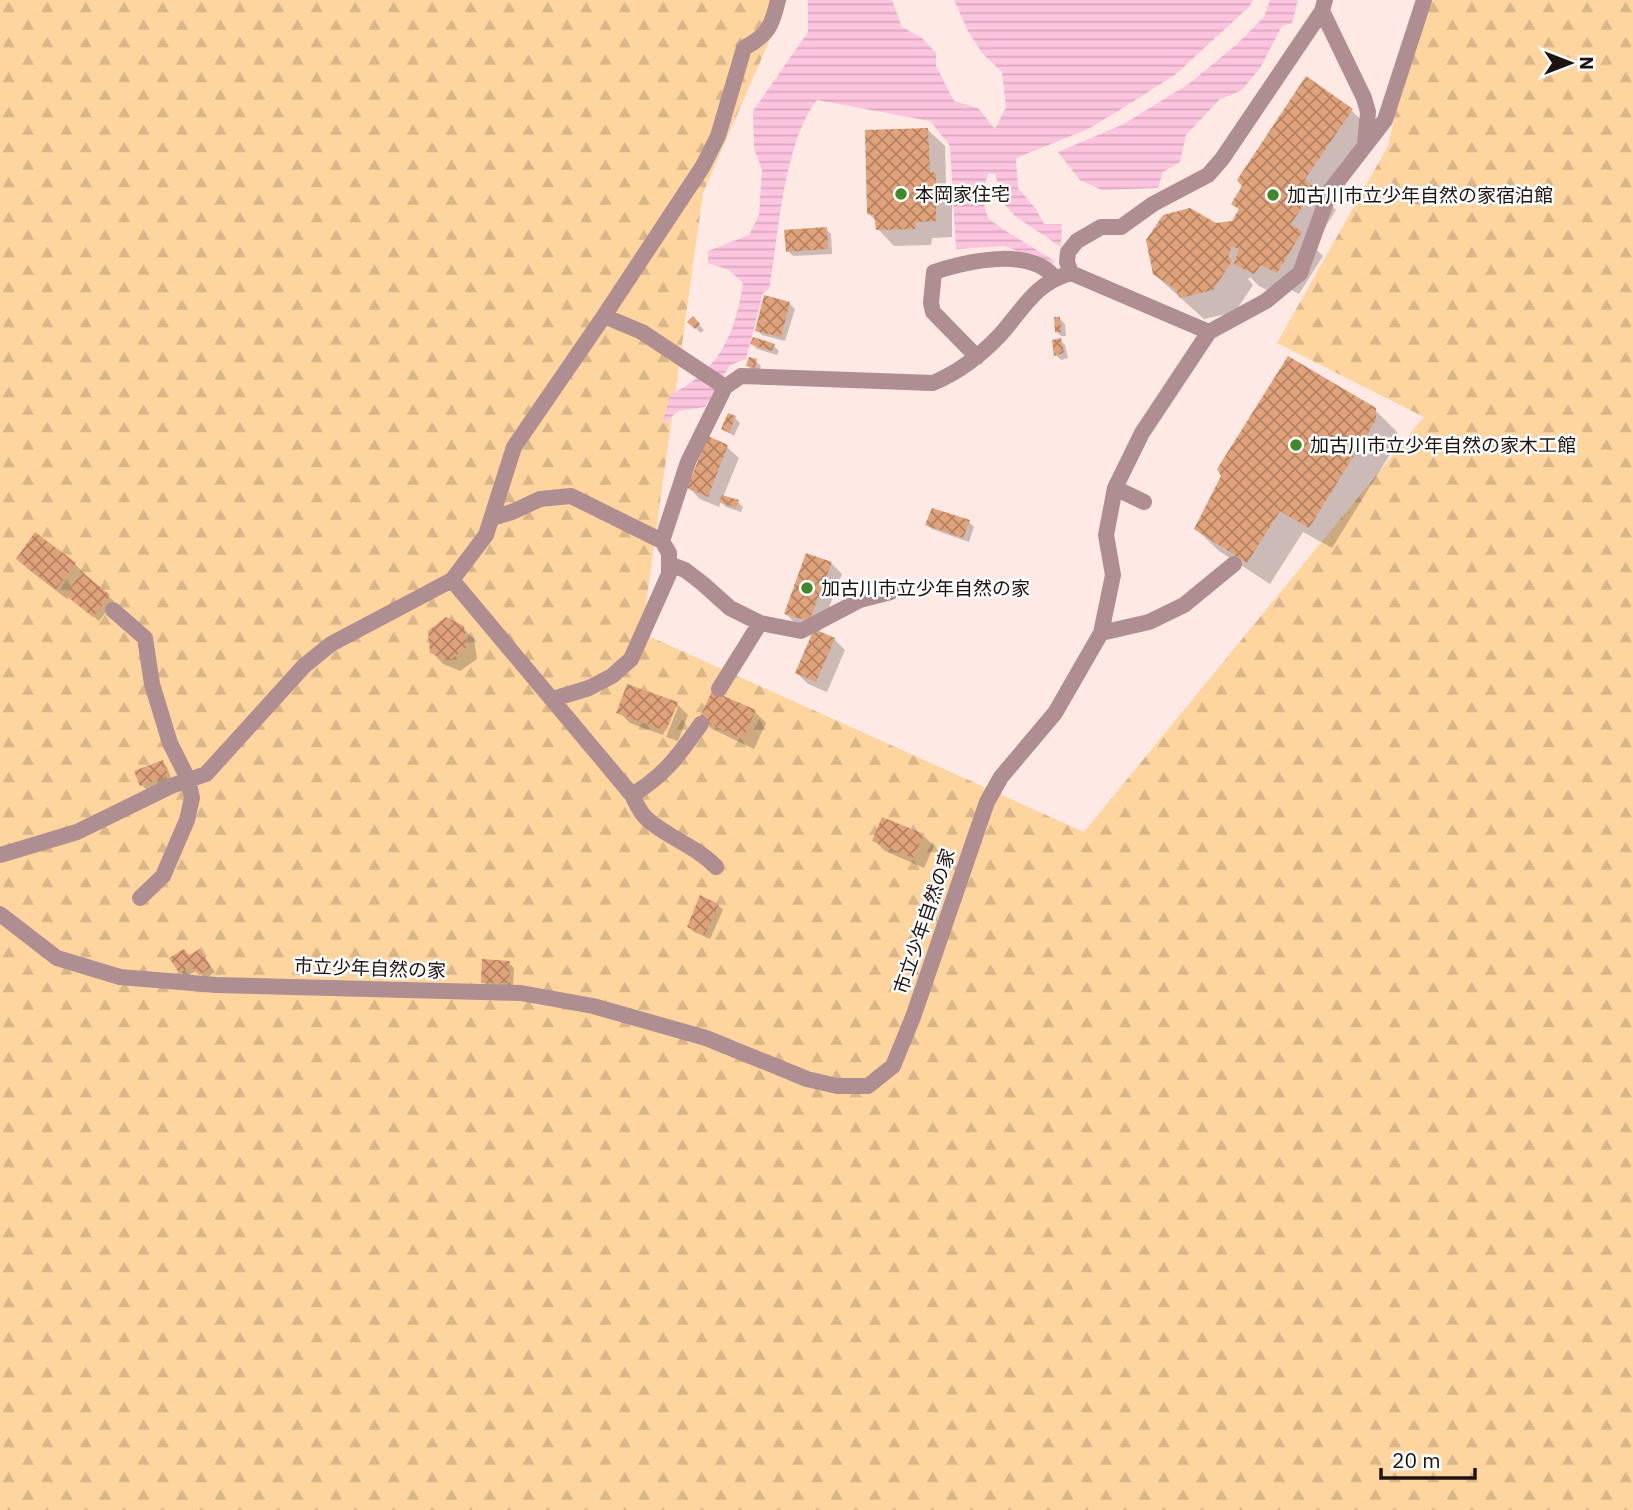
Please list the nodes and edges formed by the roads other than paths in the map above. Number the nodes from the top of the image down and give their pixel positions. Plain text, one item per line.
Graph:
1 (778, 0) edge
2 (1424, 0) edge
3 (1324, 6) edge
4 (1365, 145) junction
5 (1071, 273) junction
6 (1054, 277) junction
7 (604, 316) junction
8 (1209, 332) junction
9 (977, 357) junction
10 (725, 387) junction
11 (1115, 488) junction
12 (1144, 502) dead end
13 (492, 518) junction
14 (662, 541) junction
15 (669, 564) junction
16 (1234, 564) dead end
17 (452, 580) junction
18 (891, 592) dead end
19 (113, 610) dead end
20 (760, 623) junction
21 (1101, 633) junction
22 (719, 689) dead end
23 (553, 699) junction
24 (701, 723) dead end
25 (188, 779) junction
26 (632, 795) junction
27 (0, 855) edge
28 (716, 867) dead end
29 (140, 898) dead end
30 (0, 914) edge

1 - 7 lane
2 - 4 lane, 市立少年自然の家
3 - 4 lane
3 - 5 lane
4 - 8 lane, 市立少年自然の家
5 - 6 lane
5 - 8 lane
6 - 9 lane
6 - 9 lane
7 - 10 lane
7 - 13 lane
8 - 11 lane, 市立少年自然の家
9 - 10 lane
10 - 14 lane
11 - 12 lane
11 - 21 lane, 市立少年自然の家
13 - 14 lane
13 - 17 lane
14 - 15 lane
15 - 20 lane
15 - 23 lane
16 - 21 lane
17 - 23 lane
17 - 25 lane
18 - 20 lane
19 - 25 lane
20 - 22 lane
21 - 30 lane, 市立少年自然の家
23 - 26 lane
24 - 26 lane
25 - 27 lane
25 - 29 lane
26 - 28 lane

